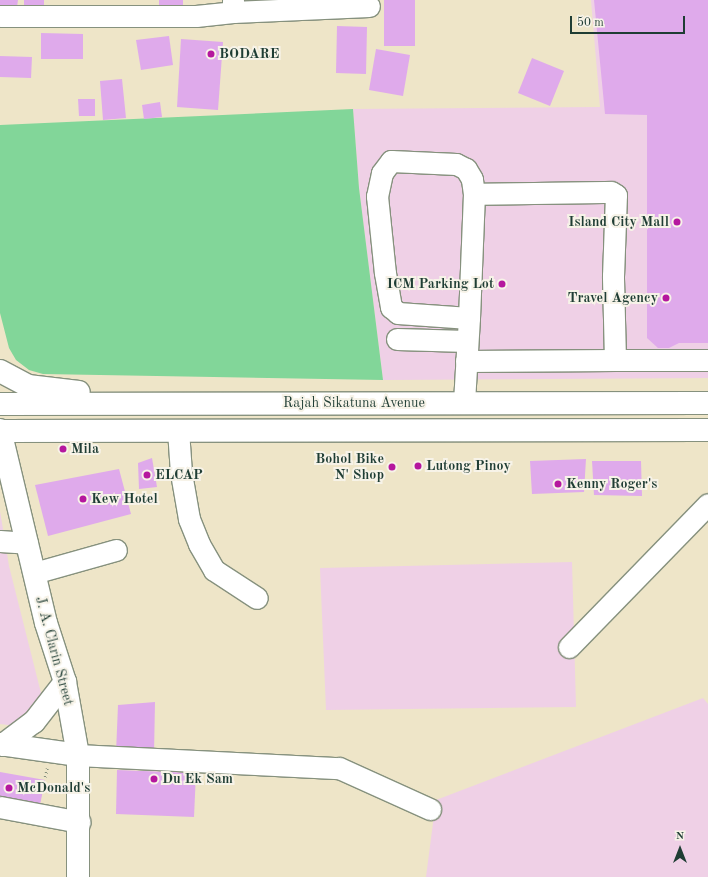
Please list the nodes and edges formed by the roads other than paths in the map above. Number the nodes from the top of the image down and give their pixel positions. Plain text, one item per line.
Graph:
1 (233, 6) edge
2 (369, 6) dead end
3 (0, 16) edge
4 (474, 194) junction
5 (469, 318) junction
6 (397, 339) dead end
7 (467, 341) junction
8 (615, 360) junction
9 (708, 360) edge
10 (466, 361) junction
11 (0, 371) edge
12 (372, 402) junction
13 (464, 402) junction
14 (708, 403) edge
15 (0, 404) edge
16 (103, 404) junction
17 (0, 430) edge
18 (178, 430) junction
19 (374, 430) junction
20 (708, 430) edge
21 (708, 504) edge
22 (0, 541) edge
23 (27, 543) junction
24 (116, 550) dead end
25 (34, 573) junction
26 (257, 598) dead end
27 (569, 648) dead end
28 (65, 682) junction
29 (2, 745) edge
30 (78, 755) junction
31 (0, 807) edge
32 (430, 808) dead end
33 (80, 822) junction
34 (78, 877) edge

1 - 2 street
1 - 3 street
4 - 5 street
4 - 5 street
4 - 8 street
5 - 7 street
6 - 7 street
7 - 10 street
8 - 9 street
8 - 10 street
10 - 13 street
11 - 16 main road
12 - 13 main road, Rajah Sikatuna Avenue
12 - 16 main road, Rajah Sikatuna Avenue
12 - 19 main road
13 - 14 main road, Rajah Sikatuna Avenue
15 - 16 main road, Rajah Sikatuna Avenue
17 - 18 main road
17 - 23 main road, J. A. Clarin Street
18 - 19 main road
18 - 26 street
19 - 20 main road
21 - 27 street
22 - 23 street
23 - 25 main road, J. A. Clarin Street
24 - 25 street
25 - 28 main road, J. A. Clarin Street
28 - 29 main road
28 - 30 main road, J. A. Clarin Street
29 - 30 main road
30 - 32 street
30 - 33 main road, J. A. Clarin Street
31 - 33 street
33 - 34 main road, J. A. Clarin Street

